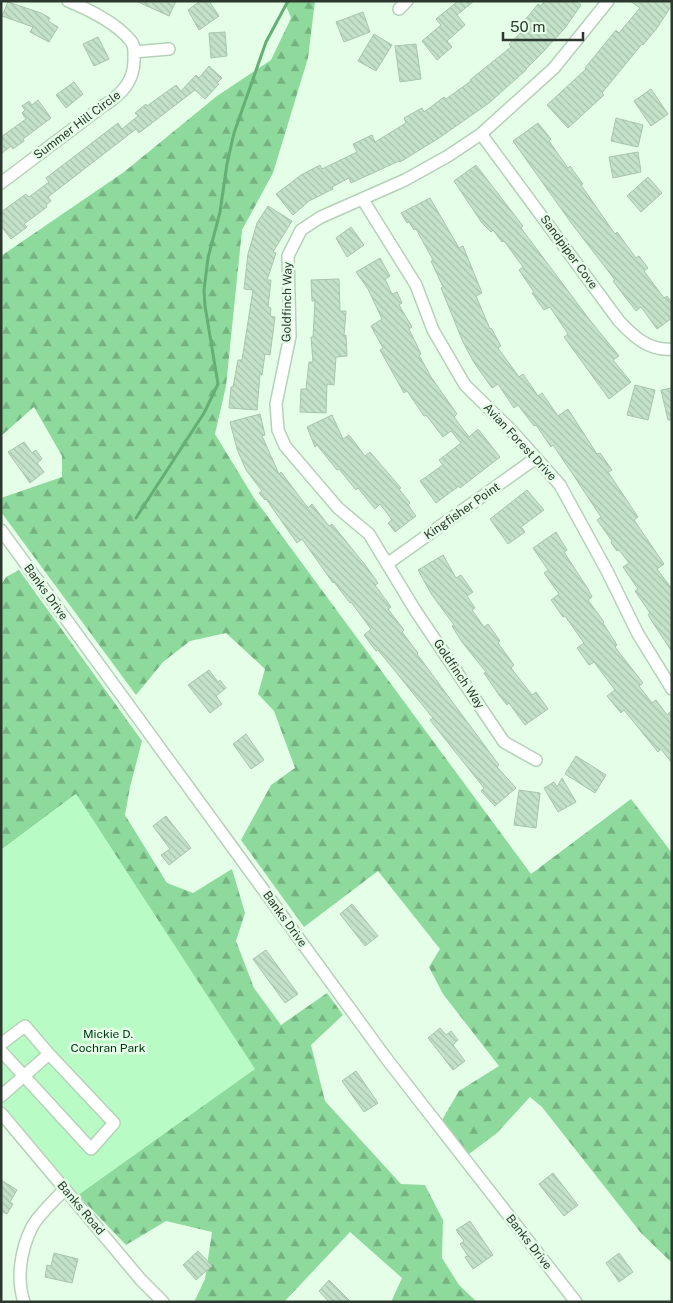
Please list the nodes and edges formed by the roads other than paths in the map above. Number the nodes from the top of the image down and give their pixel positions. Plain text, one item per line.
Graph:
1 (68, 1) edge
2 (608, 1) edge
3 (169, 49) dead end
4 (134, 52) junction
5 (482, 134) junction
6 (1, 183) edge
7 (363, 200) junction
8 (672, 349) edge
9 (536, 458) junction
10 (1, 530) edge
11 (387, 564) junction
12 (672, 689) edge
13 (536, 760) dead end
14 (1, 1044) edge
15 (1, 1050) edge
16 (49, 1054) junction
17 (24, 1076) junction
18 (1, 1096) edge
19 (1, 1113) edge
20 (65, 1189) junction
21 (24, 1302) edge
22 (163, 1302) edge
23 (576, 1302) edge

1 - 4 street
2 - 5 street, Goldfinch Way
3 - 4 street
4 - 6 street, Summer Hill Circle
5 - 7 street, Goldfinch Way
5 - 8 street, Sandpiper Cove
7 - 9 street, Avian Forest Drive
7 - 11 street, Goldfinch Way
9 - 11 street, Kingfisher Point
9 - 12 street, Avian Forest Drive
10 - 23 street, Banks Drive
11 - 13 street, Goldfinch Way
14 - 16 street
15 - 17 street
16 - 17 street
16 - 17 street
17 - 18 street
19 - 20 street, Banks Road
20 - 21 street
20 - 22 street, Banks Road

